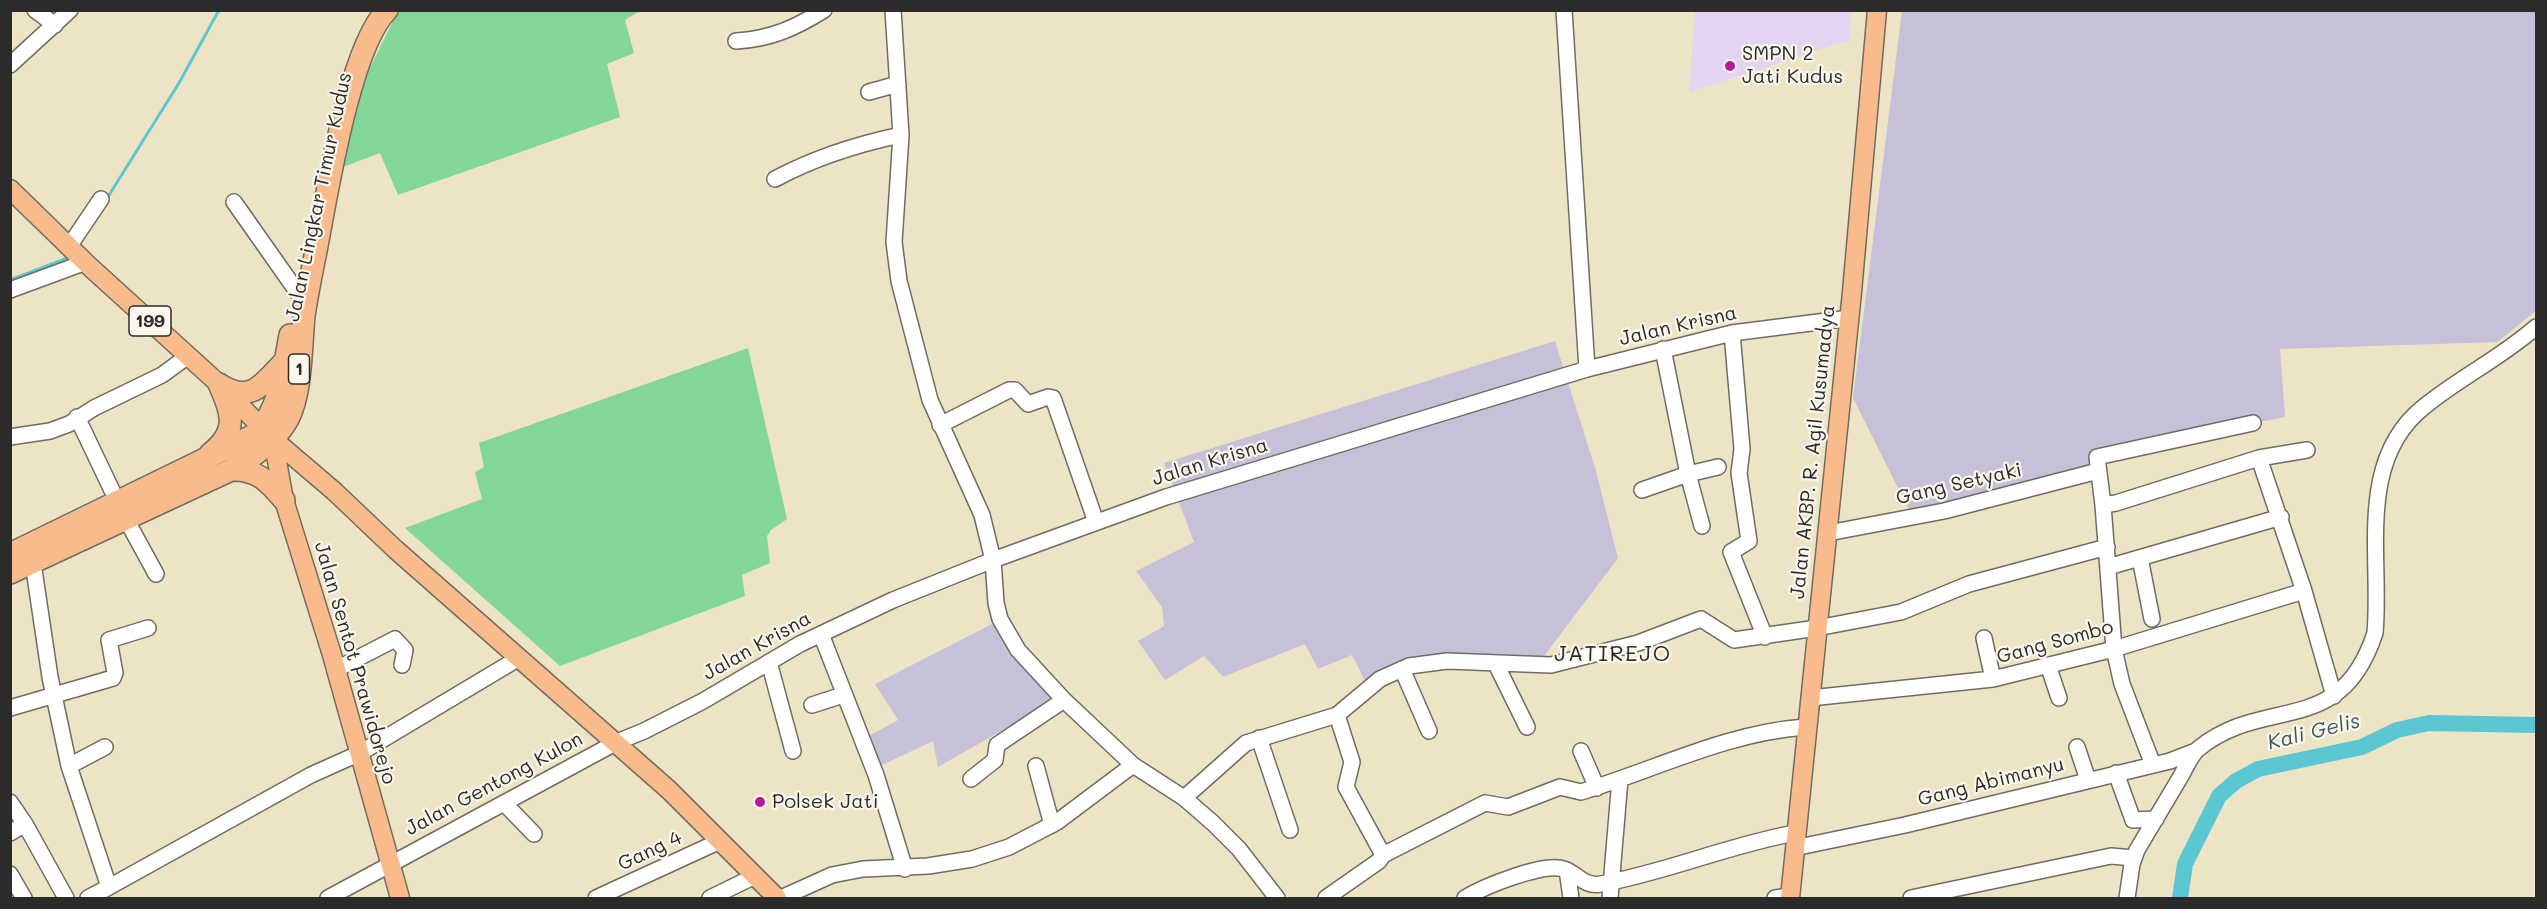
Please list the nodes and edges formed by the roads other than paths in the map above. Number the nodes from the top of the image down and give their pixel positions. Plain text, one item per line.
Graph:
1 (35, 10) edge
2 (70, 10) edge
3 (376, 10) edge
4 (387, 10) edge
5 (824, 10) edge
6 (893, 10) edge
7 (1564, 10) edge
8 (1877, 10) edge
9 (55, 25) junction
10 (736, 41) dead end
11 (10, 65) edge
12 (898, 84) junction
13 (868, 92) dead end
14 (901, 135) junction
15 (775, 179) dead end
16 (10, 189) edge
17 (101, 199) dead end
18 (234, 202) dead end
19 (77, 253) junction
20 (10, 290) edge
21 (298, 293) junction
22 (1850, 318) junction
23 (2536, 327) edge
24 (1732, 333) junction
25 (1663, 349) junction
26 (188, 356) junction
27 (285, 361) junction
28 (1587, 369) junction
29 (219, 384) junction
30 (77, 417) junction
31 (2253, 423) dead end
32 (940, 424) junction
33 (267, 434) junction
34 (10, 437) edge
35 (2307, 450) dead end
36 (2259, 458) junction
37 (1718, 467) dead end
38 (189, 469) junction
39 (231, 470) junction
40 (2098, 471) junction
41 (1688, 474) junction
42 (1642, 490) dead end
43 (284, 500) junction
44 (2103, 505) junction
45 (122, 511) junction
46 (2281, 517) junction
47 (1096, 522) junction
48 (1702, 526) dead end
49 (1828, 533) junction
50 (2107, 547) junction
51 (10, 554) edge
52 (2140, 558) junction
53 (993, 560) junction
54 (33, 563) junction
55 (2108, 567) junction
56 (10, 573) edge
57 (156, 574) dead end
58 (2304, 591) junction
59 (2152, 619) dead end
60 (148, 628) dead end
61 (1817, 628) junction
62 (821, 634) junction
63 (1765, 637) junction
64 (1984, 638) dead end
65 (2114, 649) junction
66 (519, 658) junction
67 (769, 662) junction
68 (1496, 664) junction
69 (402, 665) dead end
70 (2048, 665) junction
71 (1402, 669) junction
72 (335, 670) junction
73 (1993, 680) junction
74 (54, 695) junction
75 (843, 695) junction
76 (2334, 696) junction
77 (1810, 698) junction
78 (2059, 698) dead end
79 (1064, 700) junction
80 (812, 705) dead end
81 (10, 708) edge
82 (1337, 715) junction
83 (1527, 727) dead end
84 (1805, 727) junction
85 (1429, 731) dead end
86 (1259, 738) junction
87 (617, 742) junction
88 (105, 747) dead end
89 (2077, 747) dead end
90 (793, 751) dead end
91 (2196, 751) junction
92 (1581, 752) dead end
93 (360, 753) junction
94 (69, 765) junction
95 (1133, 765) junction
96 (2153, 765) junction
97 (1036, 766) dead end
98 (2116, 773) junction
99 (971, 779) dead end
100 (1620, 779) junction
101 (2088, 780) junction
102 (1597, 788) junction
103 (1184, 798) junction
104 (10, 802) edge
105 (504, 803) junction
106 (2156, 819) junction
107 (25, 824) junction
108 (1052, 825) junction
109 (1290, 830) dead end
110 (10, 832) edge
111 (534, 834) dead end
112 (720, 841) junction
113 (1795, 841) junction
114 (1383, 855) junction
115 (2134, 858) junction
116 (390, 864) junction
117 (905, 869) junction
118 (1567, 870) junction
119 (10, 874) edge
120 (755, 876) junction
121 (1611, 881) junction
122 (109, 887) junction
123 (24, 898) edge
124 (66, 898) edge
125 (88, 898) edge
126 (328, 898) edge
127 (400, 898) edge
128 (596, 898) edge
129 (710, 898) edge
130 (779, 898) edge
131 (1277, 898) edge
132 (1326, 898) edge
133 (1465, 898) edge
134 (1571, 898) edge
135 (1610, 898) edge
136 (1785, 898) edge
137 (1911, 898) edge
138 (2127, 898) edge

1 - 9 street
2 - 9 street
3 - 21 highway, Jalan Lingkar Timur Kudus / 1
4 - 33 highway, Jalan Lingkar Timur Kudus / 1
5 - 10 street
6 - 12 street
7 - 28 street
8 - 22 main road, Jalan AKBP. R. Agil Kusumadya
9 - 11 street
12 - 13 street
12 - 14 street
14 - 15 street
14 - 32 street
16 - 19 main road, 199
17 - 19 street
18 - 21 street
19 - 20 street
19 - 26 main road, 199
21 - 27 highway, Jalan Lingkar Timur Kudus / 1
22 - 24 street, Jalan Krisna
22 - 49 main road, Jalan AKBP. R. Agil Kusumadya
23 - 76 street
24 - 25 street, Jalan Krisna
24 - 63 street
25 - 28 street, Jalan Krisna
25 - 41 street
26 - 29 main road, 199
26 - 30 street
27 - 29 highway
27 - 33 highway, Jalan Lingkar Timur Kudus / 1
28 - 47 street, Jalan Krisna
29 - 33 main road, 199
29 - 38 highway
30 - 34 street
30 - 45 street
31 - 40 street
32 - 47 street
32 - 53 street
33 - 38 highway, Jalan Lingkar Timur Kudus / 1
33 - 39 highway, Jalan Lingkar Timur Kudus / 1
33 - 43 main road, Jalan Sentot Prawidorejo
33 - 66 main road
35 - 36 street
36 - 44 street
36 - 46 street
37 - 41 street
38 - 45 highway, Jalan Lingkar Timur Kudus / 1
39 - 43 highway
39 - 45 highway, Jalan Lingkar Timur Kudus / 1
40 - 44 street
40 - 49 street, Gang Setyaki
41 - 42 street
41 - 48 street
43 - 72 main road, Jalan Sentot Prawidorejo
44 - 50 street
45 - 51 highway, Jalan Lingkar Timur Kudus / 1
45 - 54 highway, Jalan Lingkar Timur Kudus / 1
45 - 57 street
46 - 52 street
46 - 58 street
47 - 53 street, Jalan Krisna
49 - 61 main road, Jalan AKBP. R. Agil Kusumadya
50 - 55 street
50 - 61 street
52 - 55 street
52 - 59 street
53 - 62 street, Jalan Krisna
53 - 79 street
54 - 56 highway, Jalan Lingkar Timur Kudus / 1
54 - 74 street
55 - 65 street
58 - 65 street, Gang Sombo
58 - 76 street
60 - 74 street
61 - 63 street
61 - 77 main road, Jalan AKBP. R. Agil Kusumadya
62 - 67 street, Jalan Krisna
62 - 75 street
63 - 68 street
64 - 73 street
65 - 70 street, Gang Sombo
65 - 96 street
66 - 87 main road
66 - 93 street
67 - 87 street, Jalan Krisna
67 - 90 street
68 - 71 street
68 - 83 street
69 - 72 street
70 - 73 street, Gang Sombo
70 - 78 street
71 - 82 street
71 - 85 street
72 - 93 main road, Jalan Sentot Prawidorejo
73 - 77 street, Gang Sombo
74 - 81 street
74 - 94 street
75 - 80 street
75 - 117 street
76 - 91 street, Gang Abimanyu
77 - 84 main road, Jalan AKBP. R. Agil Kusumadya
79 - 95 street
79 - 99 street
82 - 86 street
82 - 114 street
84 - 100 street
84 - 113 main road, Jalan AKBP. R. Agil Kusumadya
86 - 103 street
86 - 109 street
87 - 105 street, Jalan Gentong Kulon
87 - 112 main road
88 - 94 street
89 - 101 street
91 - 96 street, Gang Abimanyu
91 - 106 street
92 - 102 street
93 - 116 main road, Jalan Sentot Prawidorejo
93 - 122 street
94 - 122 street
95 - 103 street
95 - 108 street
96 - 98 street, Gang Abimanyu
97 - 108 street
98 - 101 street, Gang Abimanyu
98 - 106 street
100 - 102 street
100 - 121 street
101 - 113 street, Gang Abimanyu
102 - 114 street
103 - 131 street
104 - 107 street
105 - 111 street
105 - 116 street, Jalan Gentong Kulon
106 - 115 street
107 - 110 street
107 - 124 street
108 - 117 street
112 - 120 main road
112 - 128 street, Gang 4
113 - 121 street, Gang Abimanyu
113 - 136 main road, Jalan AKBP. R. Agil Kusumadya
114 - 132 street
115 - 137 street
115 - 138 street
116 - 126 street, Jalan Gentong Kulon
116 - 127 main road, Jalan Sentot Prawidorejo
117 - 130 street
118 - 121 street, Gang Abimanyu
118 - 133 street
118 - 134 street
119 - 123 street
120 - 129 street
120 - 130 main road
121 - 135 street
122 - 125 street

